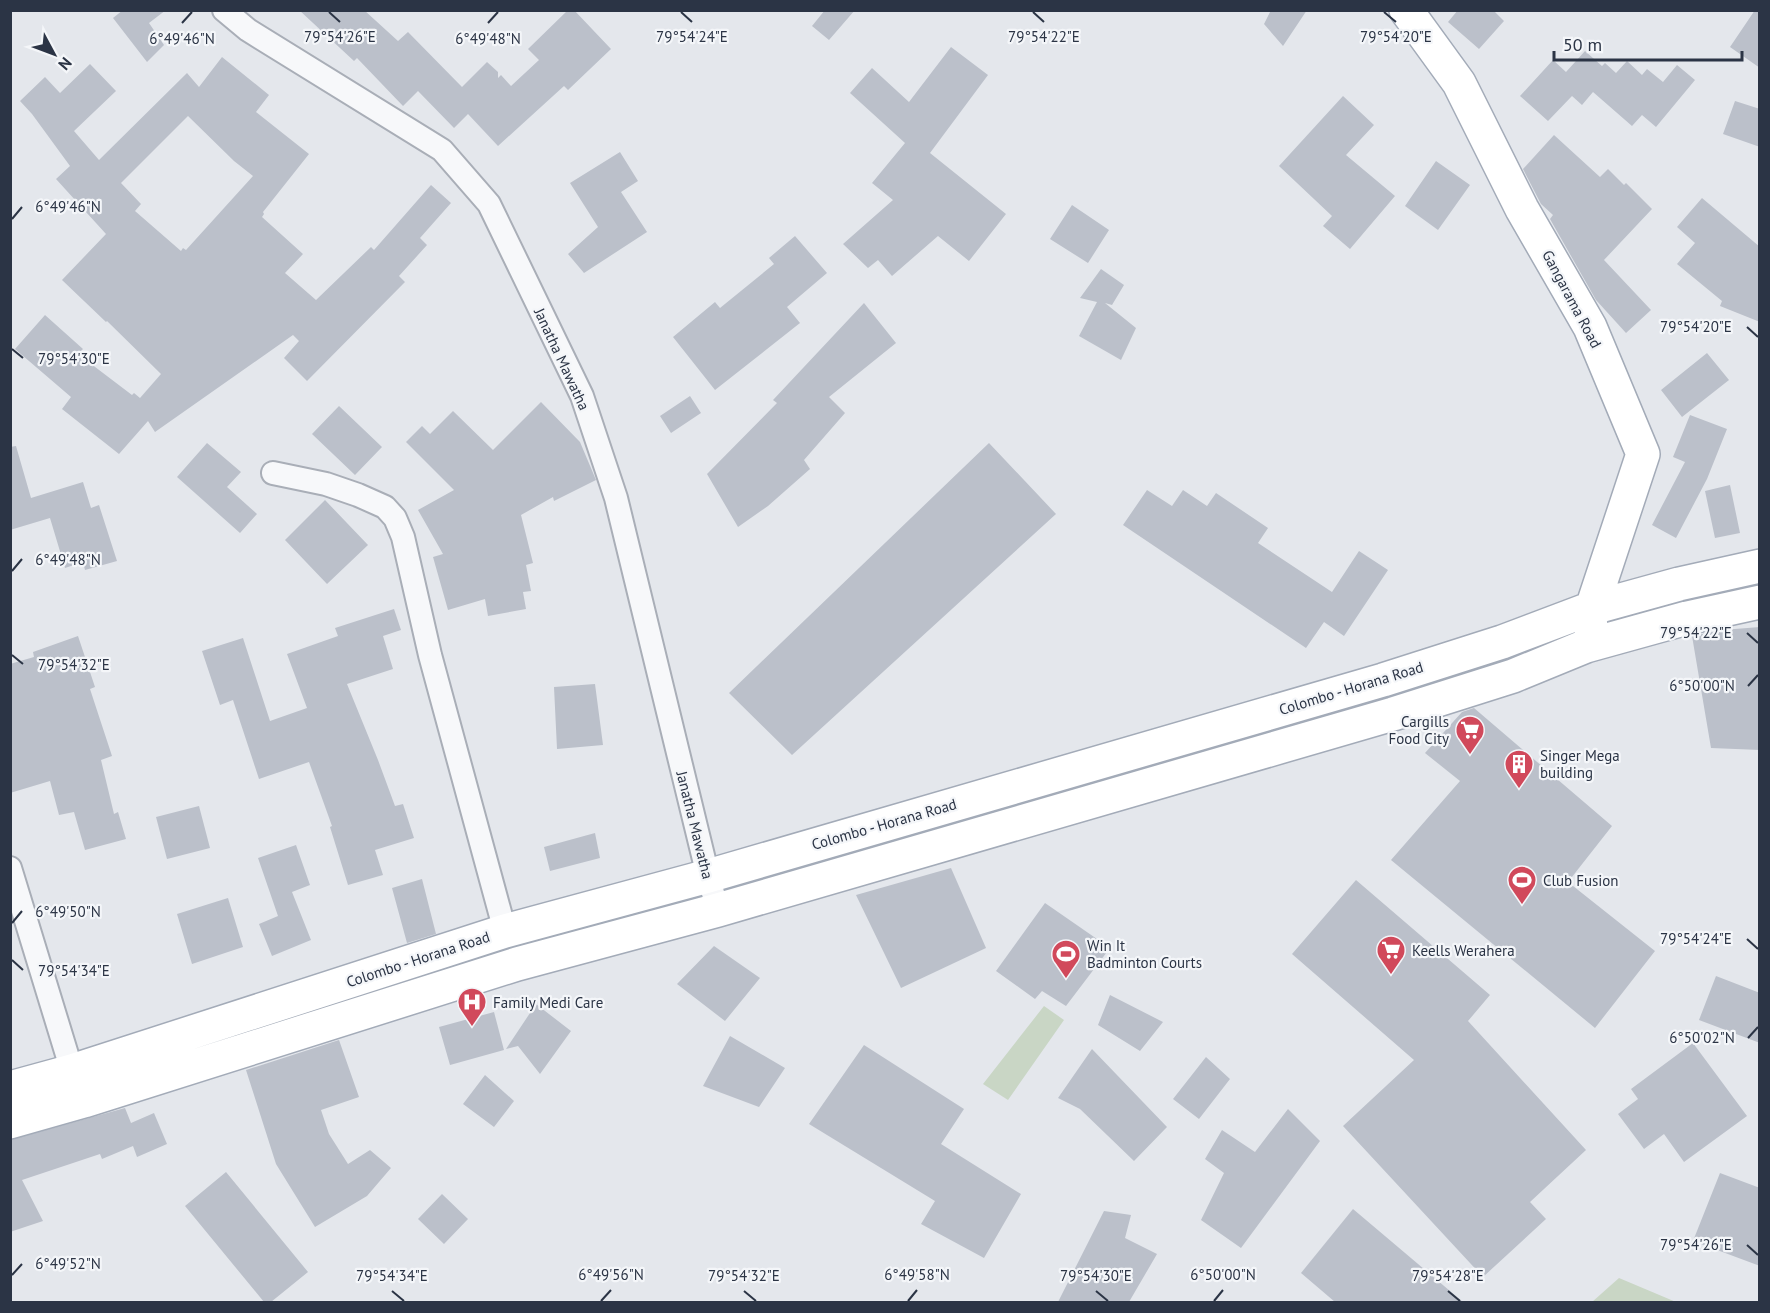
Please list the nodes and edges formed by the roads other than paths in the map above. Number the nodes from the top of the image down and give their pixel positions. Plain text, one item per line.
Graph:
1 (224, 10) edge
2 (1406, 10) edge
3 (273, 473) dead end
4 (1760, 566) edge
5 (1760, 602) edge
6 (1592, 608) junction
7 (1586, 646) junction
8 (1243, 720) junction
9 (1253, 754) junction
10 (10, 868) edge
11 (708, 876) junction
12 (718, 910) junction
13 (505, 931) junction
14 (72, 1071) junction
15 (10, 1088) edge
16 (10, 1122) edge

1 - 11 street, Janatha Mawatha
2 - 6 main road, Gangarama Road
3 - 13 street
4 - 6 main road, Colombo - Horana Road
5 - 7 main road
6 - 7 main road, Gangarama Road
6 - 8 main road, Colombo - Horana Road
7 - 9 main road
8 - 9 main road
8 - 11 main road, Colombo - Horana Road
9 - 12 main road
10 - 14 street
11 - 12 street, Janatha Mawatha
11 - 13 main road, Colombo - Horana Road
12 - 16 main road
13 - 14 main road, Colombo - Horana Road
14 - 15 main road, Colombo - Horana Road

